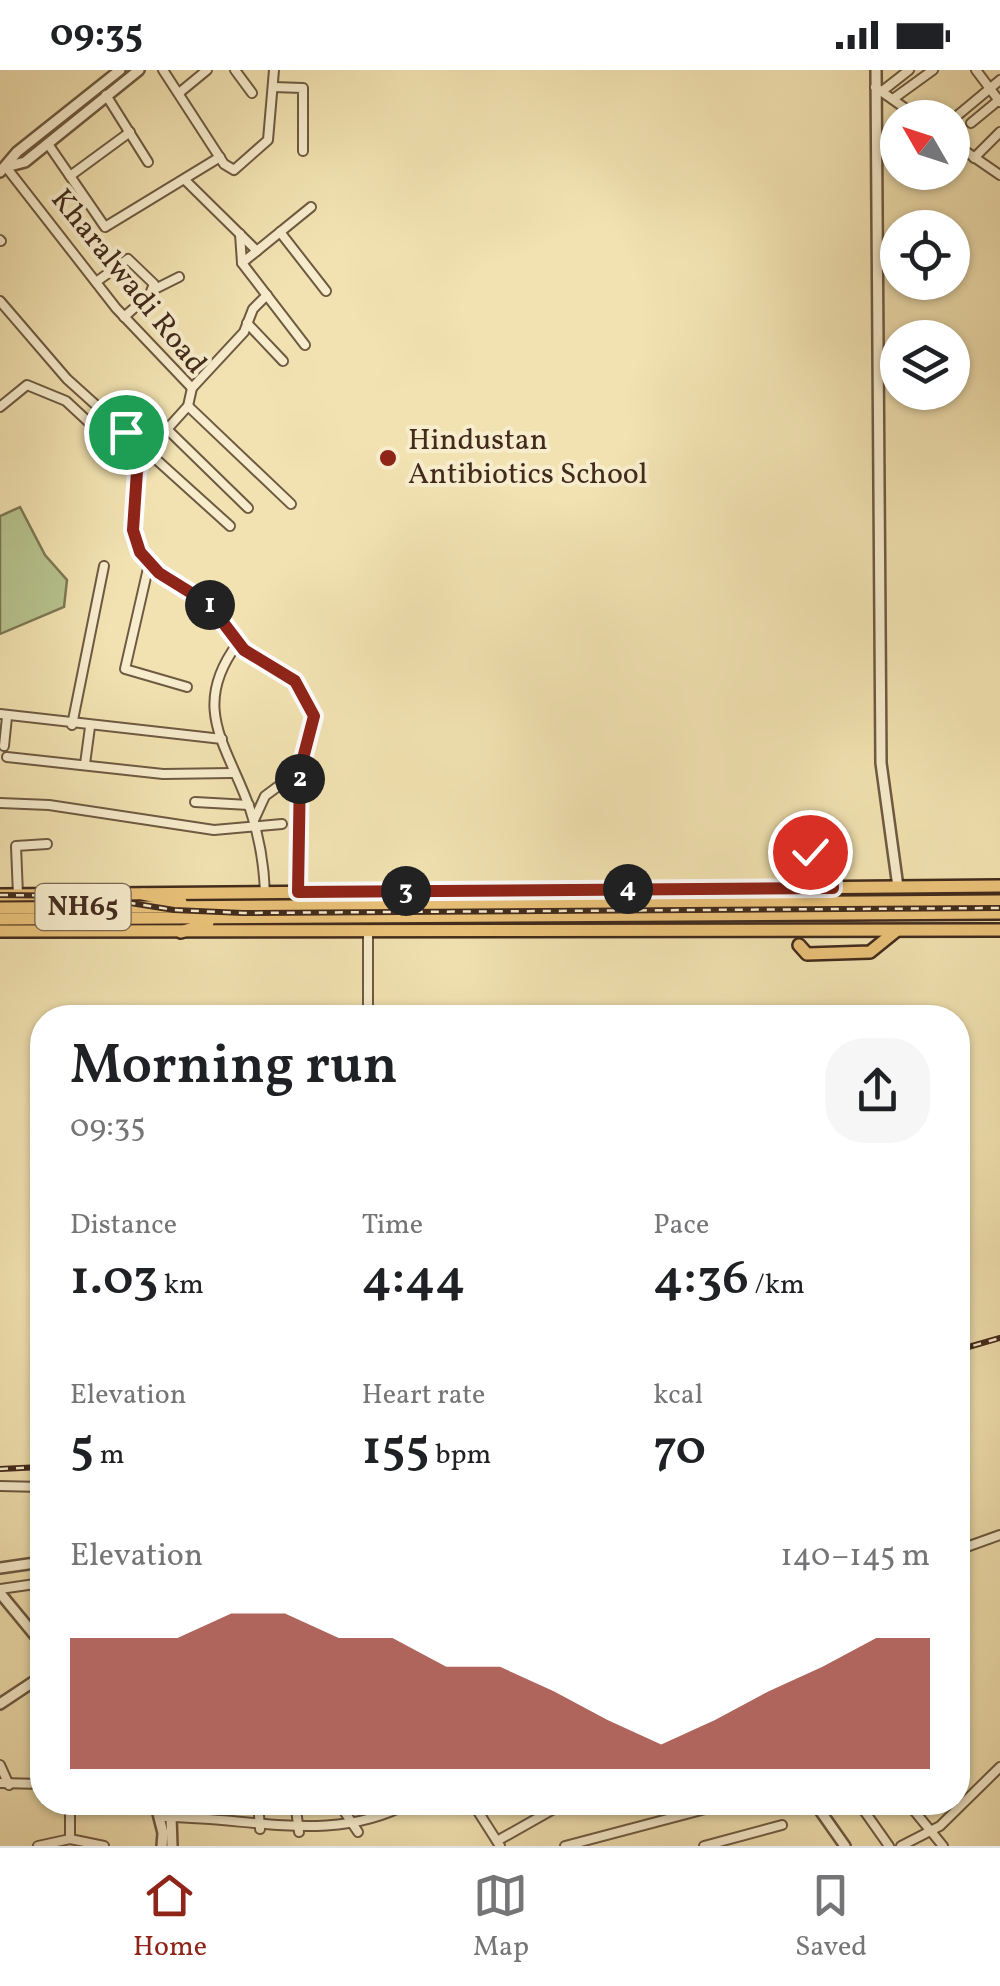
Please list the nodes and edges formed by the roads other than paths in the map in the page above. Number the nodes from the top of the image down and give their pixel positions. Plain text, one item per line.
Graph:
1 (120, 70) edge
2 (139, 70) edge
3 (163, 70) edge
4 (207, 70) edge
5 (235, 70) edge
6 (274, 70) edge
7 (876, 70) edge
8 (908, 70) edge
9 (934, 70) edge
10 (976, 70) edge
11 (1000, 80) edge
12 (273, 87) junction
13 (989, 88) junction
14 (878, 90) junction
15 (179, 93) junction
16 (252, 94) dead end
17 (106, 95) junction
18 (893, 99) joint
19 (1000, 101) edge
20 (970, 104) edge
21 (971, 122) dead end
22 (130, 132) junction
23 (1000, 132) edge
24 (48, 144) junction
25 (303, 152) dead end
26 (970, 155) edge
27 (220, 157) junction
28 (974, 158) junction
29 (148, 162) dead end
30 (3, 170) edge
31 (1000, 175) edge
32 (70, 176) junction
33 (185, 180) junction
34 (311, 207) dead end
35 (280, 232) junction
36 (240, 234) junction
37 (257, 251) junction
38 (242, 262) junction
39 (180, 277) dead end
40 (96, 282) junction
41 (152, 290) junction
42 (326, 291) dead end
43 (268, 295) junction
44 (0, 301) edge
45 (124, 317) junction
46 (248, 323) junction
47 (305, 345) dead end
48 (283, 361) dead end
49 (0, 388) edge
50 (192, 388) junction
51 (10, 398) junction
52 (188, 406) junction
53 (0, 407) edge
54 (167, 428) junction
55 (147, 451) junction
56 (138, 468) junction
57 (291, 504) dead end
58 (248, 508) dead end
59 (230, 526) dead end
60 (149, 564) junction
61 (104, 566) dead end
62 (238, 643) junction
63 (187, 687) dead end
64 (4, 716) edge
65 (72, 725) junction
66 (90, 727) junction
67 (222, 739) junction
68 (4, 746) dead end
69 (6, 758) dead end
70 (85, 764) junction
71 (300, 770) junction
72 (232, 773) junction
73 (194, 802) dead end
74 (0, 803) edge
75 (249, 805) junction
76 (254, 823) junction
77 (282, 824) dead end
78 (46, 844) dead end
79 (800, 875) dead end
80 (1000, 886) edge
81 (898, 887) junction
82 (833, 888) junction
83 (298, 892) junction
84 (265, 893) junction
85 (144, 894) junction
86 (0, 895) edge
87 (18, 895) junction
88 (1000, 901) edge
89 (200, 906) junction
90 (0, 908) edge
91 (862, 908) junction
92 (1000, 913) edge
93 (0, 919) edge
94 (222, 919) junction
95 (1000, 930) edge
96 (0, 932) edge
97 (181, 932) junction
98 (368, 932) junction
99 (896, 932) junction
100 (799, 945) dead end
101 (368, 1005) edge
102 (0, 1486) edge
103 (30, 1487) edge
104 (1000, 1535) edge
105 (970, 1546) edge
106 (30, 1564) edge
107 (0, 1568) edge
108 (30, 1585) edge
109 (0, 1591) edge
110 (30, 1629) edge
111 (30, 1684) edge
112 (0, 1704) edge
113 (0, 1764) edge
114 (1000, 1767) edge
115 (5, 1784) edge
116 (970, 1796) edge
117 (70, 1815) edge
118 (259, 1815) edge
119 (296, 1815) edge
120 (347, 1815) edge
121 (388, 1815) edge
122 (480, 1815) edge
123 (545, 1815) edge
124 (683, 1815) edge
125 (823, 1815) edge
126 (867, 1815) edge
127 (917, 1815) edge
128 (951, 1815) edge
129 (166, 1817) junction
130 (782, 1826) dead end
131 (260, 1829) junction
132 (928, 1830) junction
133 (298, 1832) junction
134 (358, 1832) junction
135 (70, 1839) junction
136 (499, 1844) edge
137 (38, 1846) edge
138 (104, 1846) edge
139 (162, 1846) edge
140 (172, 1846) edge
141 (565, 1846) edge
142 (704, 1846) edge
143 (844, 1846) edge
144 (889, 1846) edge
145 (901, 1846) edge
146 (943, 1846) edge

1 - 30 street
2 - 17 street
3 - 15 street
4 - 15 street
5 - 16 street
6 - 12 street
7 - 14 street
8 - 14 street
9 - 18 street
10 - 13 street
11 - 13 street
12 - 25 street
12 - 27 street
13 - 19 street
13 - 20 street
14 - 18 street
14 - 81 street
15 - 27 street
17 - 22 street
17 - 24 street
19 - 21 street
22 - 29 street
22 - 32 street
23 - 28 street
24 - 30 street
24 - 32 street
26 - 28 street
27 - 33 street
28 - 31 street
30 - 40 street, Kharalwadi Road
32 - 33 street
33 - 36 street
34 - 35 street
35 - 37 street
35 - 42 street
36 - 37 street
36 - 38 street
37 - 38 street
38 - 43 street
39 - 41 street
40 - 41 street
40 - 45 street, Kharalwadi Road
41 - 45 street
43 - 46 street
43 - 47 street
44 - 55 street
45 - 50 street, Kharalwadi Road
46 - 48 street
46 - 50 street
49 - 51 street
50 - 52 street, Kharalwadi Road
51 - 53 street
51 - 56 street
52 - 54 street, Kharalwadi Road
52 - 57 street
54 - 55 street, Kharalwadi Road
54 - 58 street
55 - 56 street, Kharalwadi Road
55 - 59 street
56 - 60 street, Kharalwadi Road
60 - 62 street
60 - 63 street
61 - 65 street
62 - 67 street
62 - 71 street
64 - 65 street
64 - 68 street
65 - 66 street
66 - 67 street
66 - 70 street
67 - 72 street
69 - 70 street
70 - 72 street
71 - 76 street
71 - 83 street
72 - 75 street
73 - 75 street
74 - 76 street
75 - 76 street
76 - 77 street
76 - 84 street
78 - 87 street
79 - 82 main road
80 - 81 main road
81 - 82 main road
82 - 83 main road
83 - 84 main road
84 - 85 main road
85 - 87 main road
85 - 89 main road
86 - 87 main road
88 - 91 main road, NH65
89 - 90 main road, NH65
89 - 91 main road, NH65
91 - 92 main road, NH65
91 - 94 main road, NH65
93 - 94 main road, NH65
94 - 97 main road
95 - 99 main road
96 - 97 main road
97 - 98 main road
98 - 99 main road
98 - 101 street
99 - 100 main road
102 - 103 street
104 - 105 street
106 - 107 street
108 - 109 street
109 - 110 street
111 - 112 street
113 - 115 street
114 - 116 street
117 - 135 street
118 - 131 street
119 - 133 street
120 - 134 street
121 - 134 street
122 - 136 street
123 - 136 street
124 - 141 street
125 - 143 street
126 - 144 street
127 - 132 street
128 - 132 street
129 - 131 street
129 - 139 street
129 - 140 street
130 - 142 street
131 - 133 street
132 - 145 street
132 - 146 street
133 - 134 street
135 - 137 street
135 - 138 street

